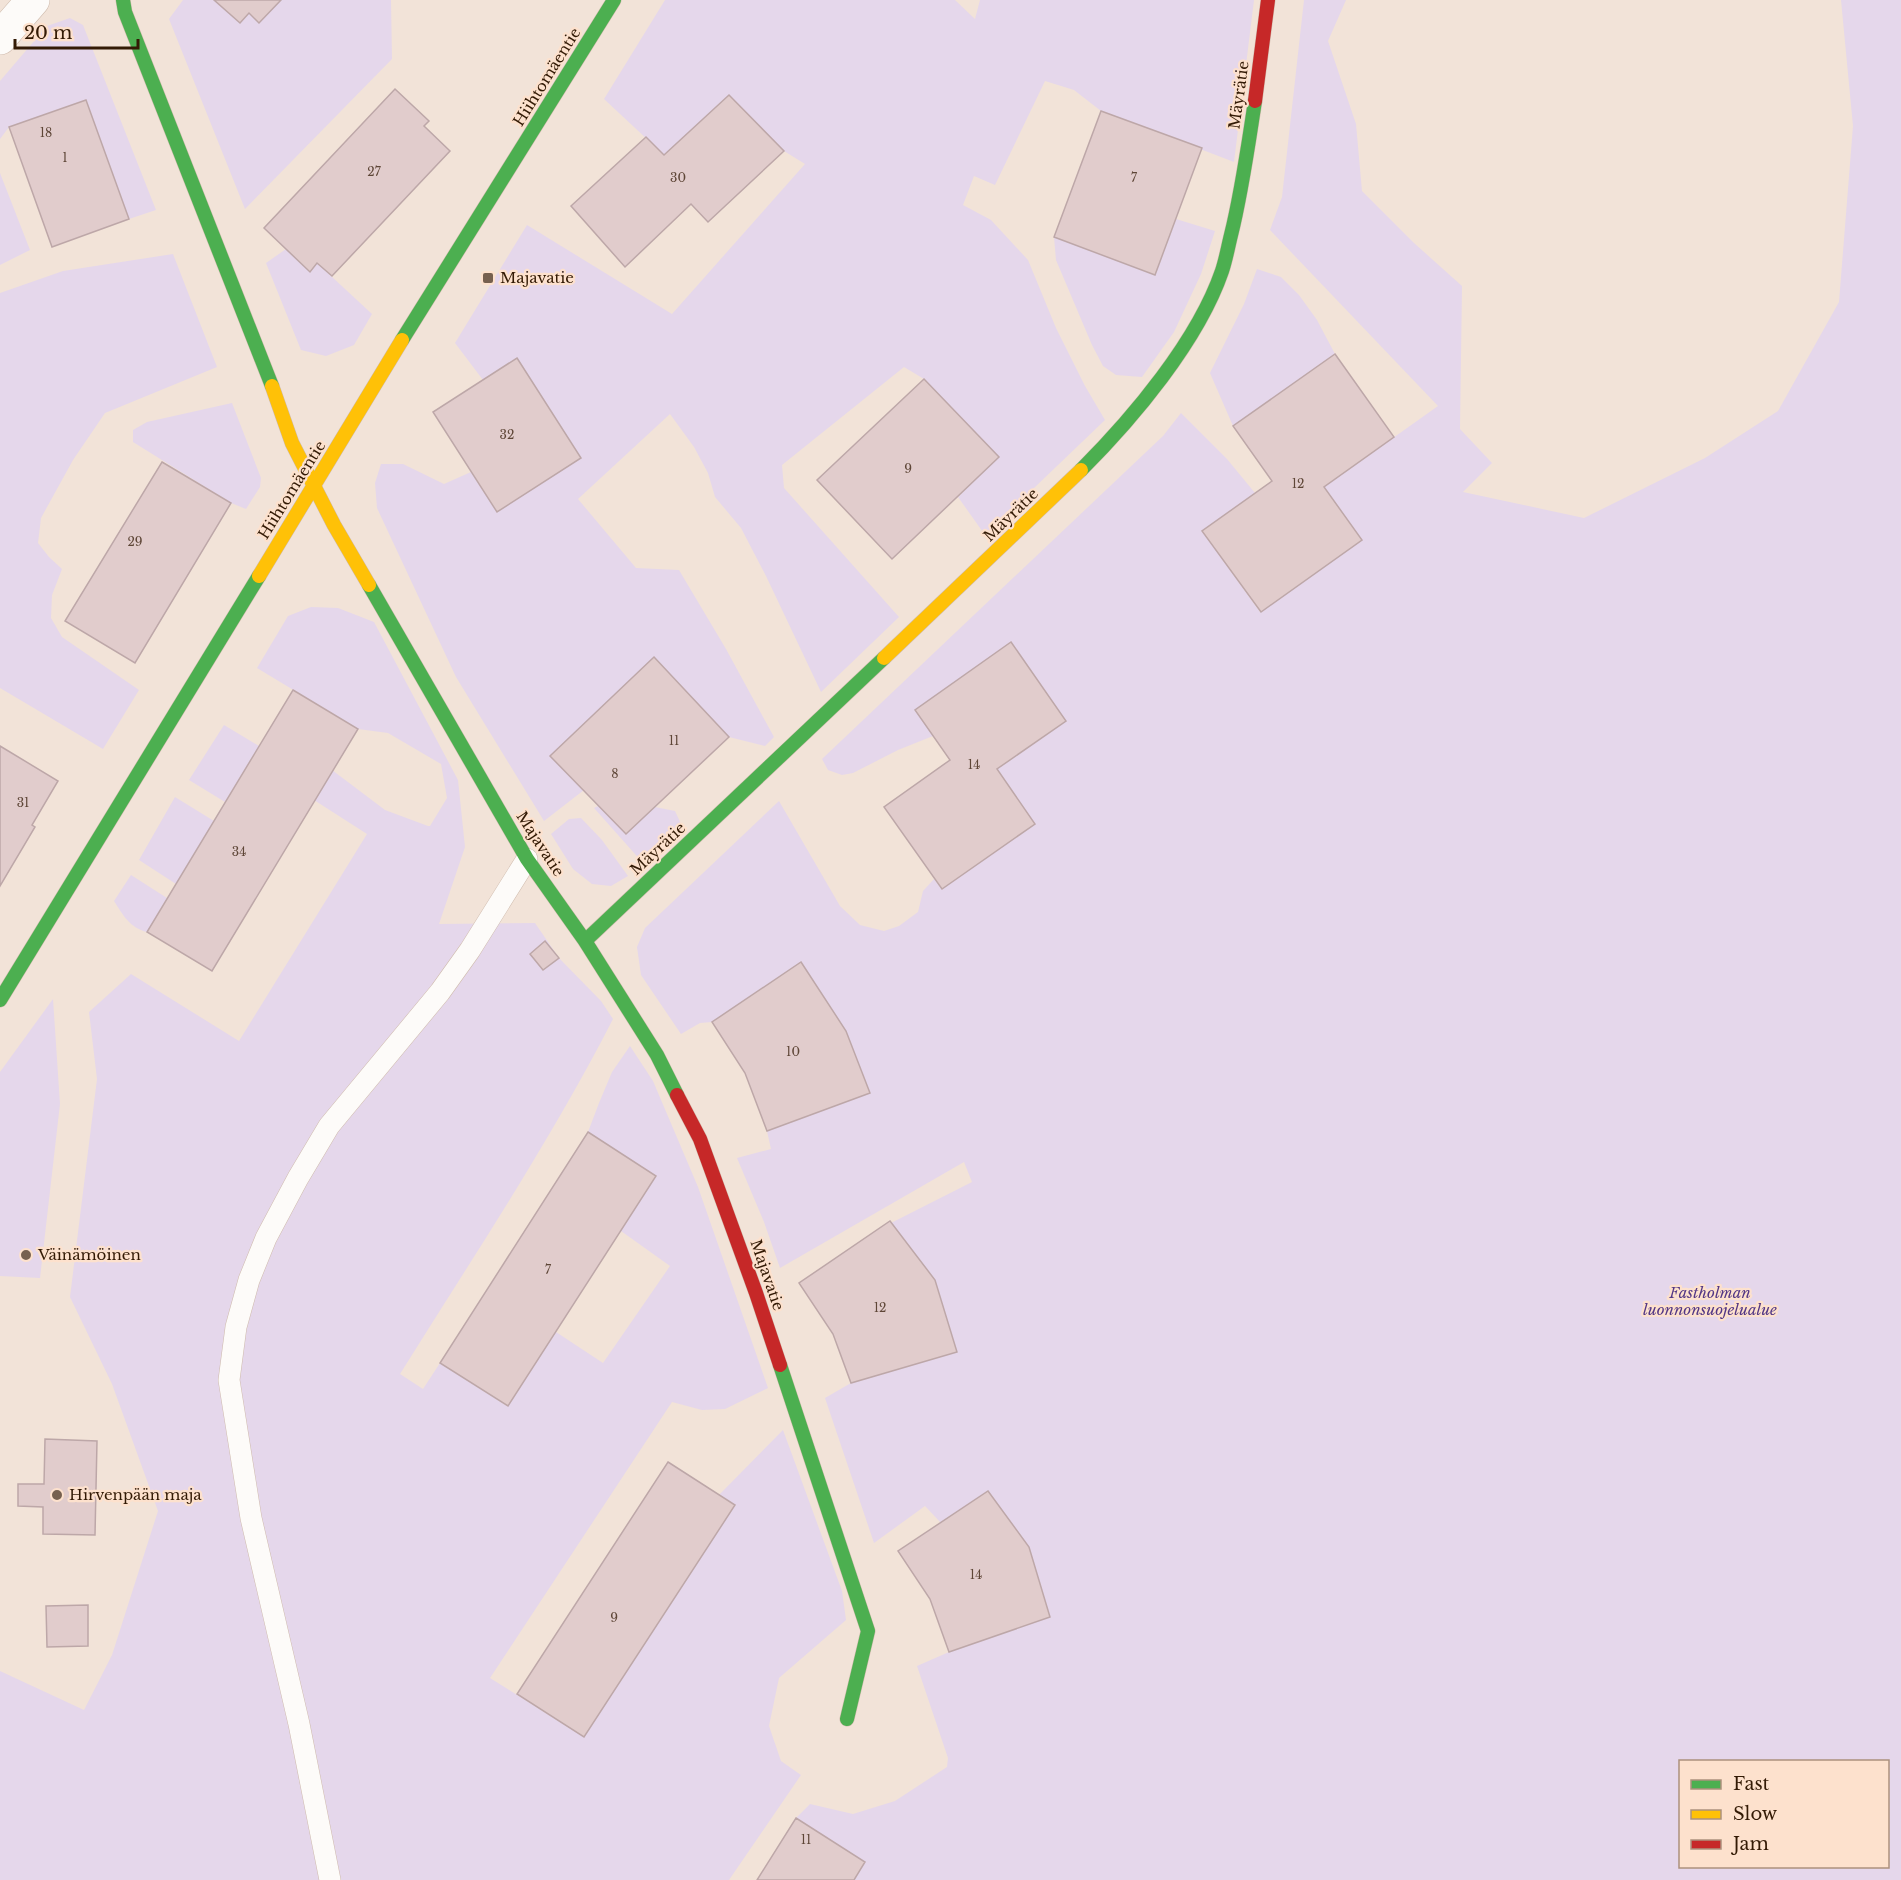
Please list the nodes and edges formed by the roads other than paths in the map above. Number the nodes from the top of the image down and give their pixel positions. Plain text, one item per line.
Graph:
1 (33, 0) edge
2 (123, 0) edge
3 (614, 0) edge
4 (1268, 0) edge
5 (0, 38) edge
6 (314, 484) junction
7 (527, 859) junction
8 (585, 941) junction
9 (0, 1000) edge
10 (847, 1719) dead end
11 (330, 1880) edge

1 - 5 street
2 - 6 street, Majavatie
3 - 6 street, Hiihtomäentie
4 - 8 street, Mäyrätie
6 - 7 street, Majavatie
6 - 9 street, Hiihtomäentie
7 - 8 street, Majavatie
7 - 11 lane
8 - 10 street, Majavatie

